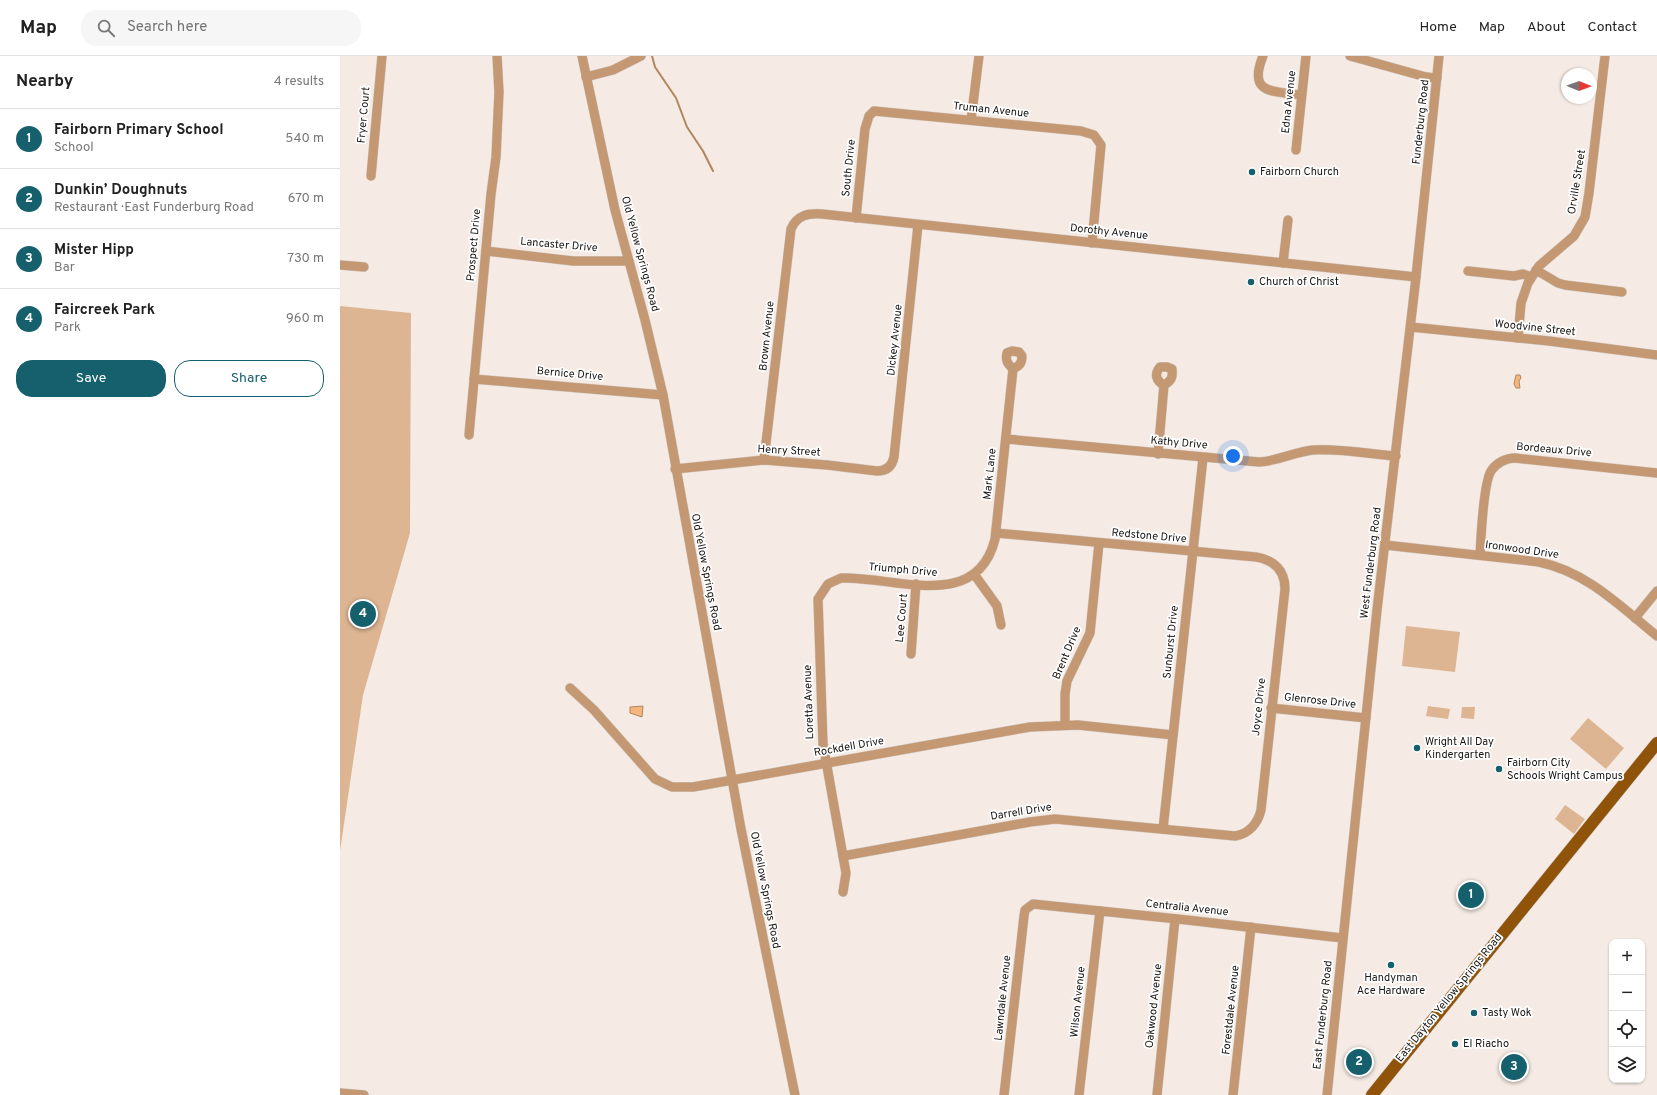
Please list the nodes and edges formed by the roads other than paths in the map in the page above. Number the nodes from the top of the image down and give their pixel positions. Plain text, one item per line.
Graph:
1 (382, 56) edge
2 (497, 56) edge
3 (582, 56) edge
4 (640, 56) edge
5 (979, 56) edge
6 (1263, 56) edge
7 (1306, 56) edge
8 (1350, 56) edge
9 (1439, 56) edge
10 (1605, 56) edge
11 (586, 77) junction
12 (1438, 78) junction
13 (1301, 95) junction
14 (971, 120) junction
15 (867, 121) joint
16 (1296, 150) dead end
17 (371, 176) dead end
18 (1426, 191) joint
19 (799, 217) joint
20 (856, 218) junction
21 (1288, 220) dead end
22 (918, 225) junction
23 (1092, 243) junction
24 (486, 251) junction
25 (629, 261) junction
26 (1283, 263) junction
27 (340, 265) edge
28 (364, 267) dead end
29 (1468, 271) dead end
30 (1534, 273) junction
31 (1416, 277) junction
32 (1622, 292) dead end
33 (1411, 326) junction
34 (1518, 338) junction
35 (1657, 355) edge
36 (1013, 369) dead end
37 (474, 379) junction
38 (1164, 385) dead end
39 (663, 395) junction
40 (469, 435) dead end
41 (1006, 439) junction
42 (1158, 454) junction
43 (1396, 456) junction
44 (894, 457) joint
45 (1203, 458) junction
46 (764, 460) junction
47 (675, 469) junction
48 (1657, 472) edge
49 (996, 533) junction
50 (1099, 543) junction
51 (1385, 545) junction
52 (1193, 552) junction
53 (1480, 556) junction
54 (974, 574) junction
55 (828, 584) joint
56 (916, 584) junction
57 (1285, 584) joint
58 (1657, 591) edge
59 (1635, 618) junction
60 (1001, 625) dead end
61 (1657, 636) edge
62 (911, 654) dead end
63 (570, 688) dead end
64 (1272, 708) junction
65 (1366, 718) junction
66 (1065, 725) junction
67 (1173, 735) junction
68 (1657, 743) edge
69 (826, 763) junction
70 (732, 781) junction
71 (1163, 829) junction
72 (1250, 830) joint
73 (843, 856) junction
74 (843, 892) dead end
75 (1029, 906) joint
76 (1100, 911) junction
77 (1176, 919) junction
78 (1251, 927) junction
79 (1342, 938) junction
80 (340, 1093) edge
81 (364, 1095) edge
82 (795, 1095) edge
83 (1004, 1095) edge
84 (1079, 1095) edge
85 (1157, 1095) edge
86 (1233, 1095) edge
87 (1327, 1095) edge
88 (1372, 1095) edge

1 - 17 street, Fryer Court
2 - 24 street, Prospect Drive
3 - 11 street, Old Yellow Springs Road
4 - 11 street
5 - 14 street
6 - 13 street
7 - 13 street, Edna Avenue
8 - 12 street
9 - 12 street, Funderburg Road
10 - 30 street, Orville Street
11 - 25 street, Old Yellow Springs Road
12 - 18 street, Funderburg Road
13 - 16 street, Edna Avenue
14 - 15 street, Truman Avenue
14 - 23 street, Truman Avenue
15 - 20 street, South Drive
18 - 31 street, West Funderburg Road
19 - 20 street, Dorothy Avenue
19 - 46 street, Brown Avenue
20 - 22 street, Dorothy Avenue
21 - 26 street
22 - 23 street, Dorothy Avenue
22 - 44 street, Dickey Avenue
23 - 26 street, Dorothy Avenue
24 - 25 street, Lancaster Drive
24 - 37 street, Prospect Drive
25 - 39 street, Old Yellow Springs Road
26 - 31 street, Dorothy Avenue
27 - 28 street
29 - 30 street
30 - 32 street
30 - 34 street, Orville Street
31 - 33 street, West Funderburg Road
33 - 34 street, Woodvine Street
33 - 43 street, West Funderburg Road
34 - 35 street, Woodvine Street
36 - 41 street, Mark Lane
37 - 39 street, Bernice Drive
37 - 40 street, Prospect Drive
38 - 42 street
39 - 47 street, Old Yellow Springs Road
41 - 42 street, Kathy Drive
41 - 49 street, Mark Lane
42 - 45 street, Kathy Drive
43 - 45 street, Kathy Drive
43 - 51 street, West Funderburg Road
44 - 46 street, Henry Street
45 - 52 street, Sunburst Drive
46 - 47 street, Henry Street
47 - 70 street, Old Yellow Springs Road
48 - 53 street, Bordeaux Drive
49 - 50 street, Redstone Drive
49 - 54 street, Mark Lane
50 - 52 street, Redstone Drive
50 - 66 street, Brent Drive
51 - 53 street, Ironwood Drive
51 - 65 street, West Funderburg Road
52 - 57 street, Redstone Drive
52 - 67 street, Sunburst Drive
53 - 59 street, Ironwood Drive
54 - 56 street, Triumph Drive
54 - 60 street
55 - 56 street, Triumph Drive
55 - 69 street, Loretta Avenue
56 - 62 street, Lee Court
57 - 64 street, Joyce Drive
58 - 59 street
59 - 61 street, Ironwood Drive
63 - 70 street, Rockdell Drive
64 - 65 street, Glenrose Drive
64 - 72 street, Joyce Drive
65 - 79 street, West Funderburg Road
66 - 67 street, Rockdell Drive
66 - 69 street, Rockdell Drive
67 - 71 street, Sunburst Drive
68 - 88 main road, East Dayton Yellow Springs Road
69 - 70 street, Rockdell Drive
69 - 73 street, Loretta Avenue
70 - 82 street, Old Yellow Springs Road
71 - 72 street, Darrell Drive
71 - 73 street, Darrell Drive
73 - 74 street, Loretta Avenue
75 - 76 street, Centralia Avenue
75 - 83 street, Lawndale Avenue
76 - 77 street, Centralia Avenue
76 - 84 street, Wilson Avenue
77 - 78 street, Centralia Avenue
77 - 85 street, Oakwood Avenue
78 - 79 street, Centralia Avenue
78 - 86 street, Forestdale Avenue
79 - 87 street, East Funderburg Road
80 - 81 street

